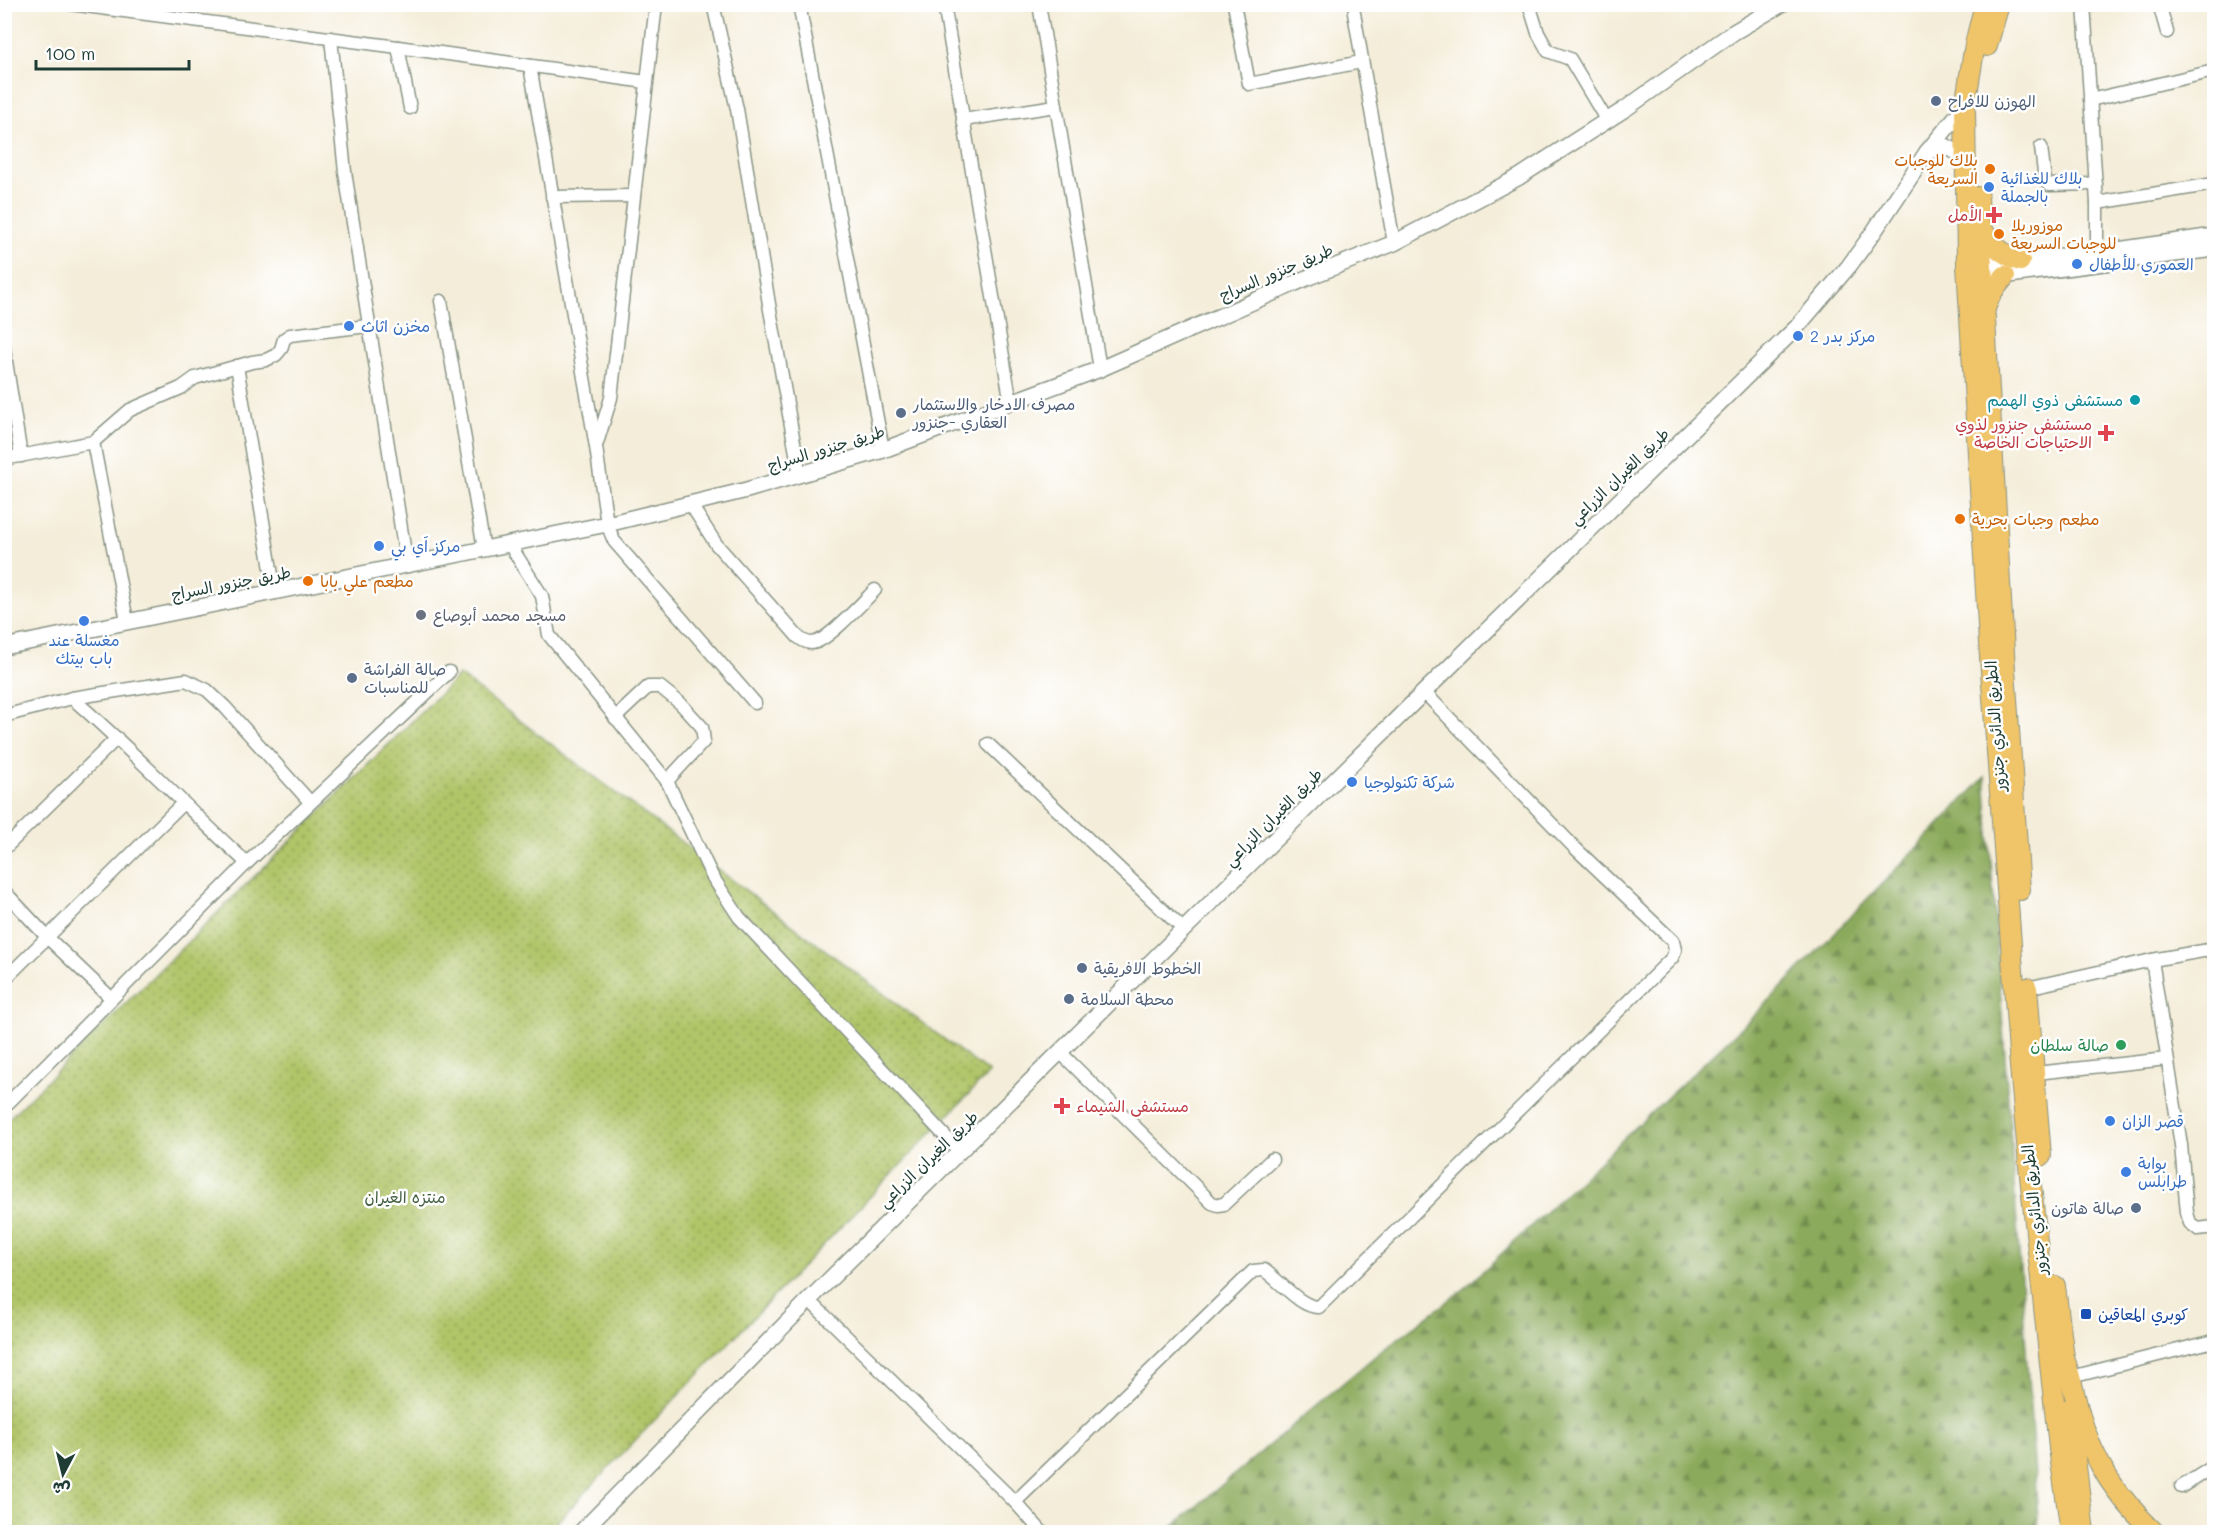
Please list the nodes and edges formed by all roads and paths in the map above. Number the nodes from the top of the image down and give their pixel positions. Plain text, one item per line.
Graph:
1 (70, 4) edge
2 (656, 4) edge
3 (713, 4) edge
4 (799, 4) edge
5 (944, 4) edge
6 (1039, 4) edge
7 (1234, 4) edge
8 (1529, 4) edge
9 (1782, 4) edge
10 (1999, 4) edge
11 (2084, 4) edge
12 (2159, 4) edge
13 (1982, 8) edge
14 (1354, 13) dead end
15 (2167, 32) dead end
16 (331, 39) junction
17 (398, 47) junction
18 (1362, 62) junction
19 (530, 66) junction
20 (2214, 71) edge
21 (646, 82) junction
22 (2090, 100) junction
23 (1056, 106) junction
24 (1965, 106) junction
25 (410, 108) dead end
26 (963, 120) junction
27 (1607, 121) junction
28 (2041, 147) dead end
29 (1927, 152) junction
30 (1964, 160) junction
31 (2096, 184) junction
32 (2214, 184) edge
33 (633, 196) junction
34 (552, 197) junction
35 (2097, 202) junction
36 (1979, 221) junction
37 (2214, 236) edge
38 (1395, 243) junction
39 (2214, 249) edge
40 (2097, 253) junction
41 (2020, 261) junction
42 (1975, 271) junction
43 (2005, 276) junction
44 (441, 301) dead end
45 (1985, 311) junction
46 (368, 326) junction
47 (4, 349) edge
48 (237, 366) junction
49 (1100, 369) junction
50 (1011, 404) junction
51 (93, 442) junction
52 (596, 447) junction
53 (883, 450) junction
54 (21, 456) junction
55 (4, 459) edge
56 (800, 475) junction
57 (691, 505) junction
58 (607, 524) junction
59 (510, 545) junction
60 (484, 549) junction
61 (407, 566) junction
62 (875, 591) dead end
63 (275, 593) junction
64 (127, 621) junction
65 (4, 647) edge
66 (449, 672) dead end
67 (1424, 693) junction
68 (72, 698) junction
69 (755, 703) dead end
70 (4, 716) edge
71 (615, 718) junction
72 (117, 738) junction
73 (988, 744) dead end
74 (667, 781) junction
75 (310, 802) junction
76 (182, 804) junction
77 (4, 849) edge
78 (247, 864) junction
79 (4, 891) edge
80 (1184, 930) junction
81 (48, 938) junction
82 (2214, 949) edge
83 (2152, 960) junction
84 (4, 980) edge
85 (2028, 988) junction
86 (111, 998) junction
87 (1061, 1053) junction
88 (2167, 1059) junction
89 (2036, 1072) junction
90 (4, 1107) edge
91 (960, 1152) junction
92 (1272, 1158) dead end
93 (2214, 1227) edge
94 (809, 1300) junction
95 (2214, 1341) edge
96 (2064, 1358) junction
97 (2071, 1377) junction
98 (2060, 1448) junction
99 (2214, 1466) edge
100 (2181, 1487) dead end
101 (1015, 1502) junction
102 (581, 1533) edge
103 (1042, 1533) edge
104 (2063, 1533) edge
105 (2071, 1533) edge
106 (2084, 1533) edge
107 (2154, 1533) edge

1 - 16 street
2 - 21 street
3 - 56 street
4 - 53 street
5 - 26 street
6 - 23 street
7 - 18 street
8 - 27 street
9 - 27 street, طريق جنزور السراج
10 - 36 main road, الطريق الدائري جنزور
11 - 22 street
12 - 15 street
13 - 24 main road, الطريق الدائري جنزور
14 - 18 street
16 - 17 street
16 - 46 street
17 - 19 street
17 - 25 street
18 - 38 street
19 - 21 street
19 - 34 street
20 - 22 street
21 - 33 street
22 - 31 street
23 - 26 street
23 - 49 street
24 - 29 street, طريق الغيران الزراعي
24 - 30 main road, الطريق الدائري جنزور
26 - 50 street
27 - 38 street, طريق جنزور السراج
28 - 31 street
29 - 30 street
29 - 67 street, طريق الغيران الزراعي
30 - 42 main road, الطريق الدائري جنزور
31 - 35 street
32 - 35 street
33 - 34 street
33 - 52 street
34 - 52 street
35 - 40 street
36 - 41 main road
36 - 42 main road, الطريق الدائري جنزور
37 - 40 street
38 - 49 street, طريق جنزور السراج
39 - 43 street
40 - 41 street
41 - 42 street
42 - 43 street
42 - 45 main road, الطريق الدائري جنزور
42 - 98 main road, الطريق الدائري جنزور
43 - 45 main road
44 - 60 street
45 - 85 main road, الطريق الدائري جنزور
46 - 48 street
46 - 61 street
47 - 54 street
48 - 51 street
48 - 63 street
49 - 50 street, طريق جنزور السراج
50 - 53 street, طريق جنزور السراج
51 - 54 street
51 - 64 street
52 - 58 street
53 - 56 street, طريق جنزور السراج
54 - 55 street
56 - 57 street, طريق جنزور السراج
57 - 58 street, طريق جنزور السراج
57 - 62 street
58 - 59 street, طريق جنزور السراج
58 - 69 street
59 - 60 street, طريق جنزور السراج
59 - 71 street
60 - 61 street, طريق جنزور السراج
61 - 63 street, طريق جنزور السراج
63 - 64 street, طريق جنزور السراج
64 - 65 street, طريق جنزور السراج
66 - 75 street
67 - 80 street, طريق الغيران الزراعي
67 - 101 street
68 - 70 street
68 - 72 street
68 - 75 street
71 - 74 street
71 - 74 street
72 - 76 street
72 - 77 street
73 - 80 street
74 - 91 street
75 - 78 street
76 - 78 street
76 - 81 street
78 - 86 street
79 - 81 street
80 - 87 street, طريق الغيران الزراعي
81 - 84 street
81 - 86 street
82 - 83 street
83 - 85 street
83 - 88 street
85 - 89 main road, الطريق الدائري جنزور
86 - 90 street
87 - 91 street, طريق الغيران الزراعي
87 - 92 street
88 - 89 street
88 - 93 street
89 - 96 main road, الطريق الدائري جنزور
91 - 94 street, طريق الغيران الزراعي
94 - 101 street
94 - 102 street, طريق الغيران الزراعي
95 - 97 street
96 - 97 main road
96 - 106 main road
97 - 107 main road
98 - 104 main road
98 - 105 main road
99 - 100 street
101 - 103 street

